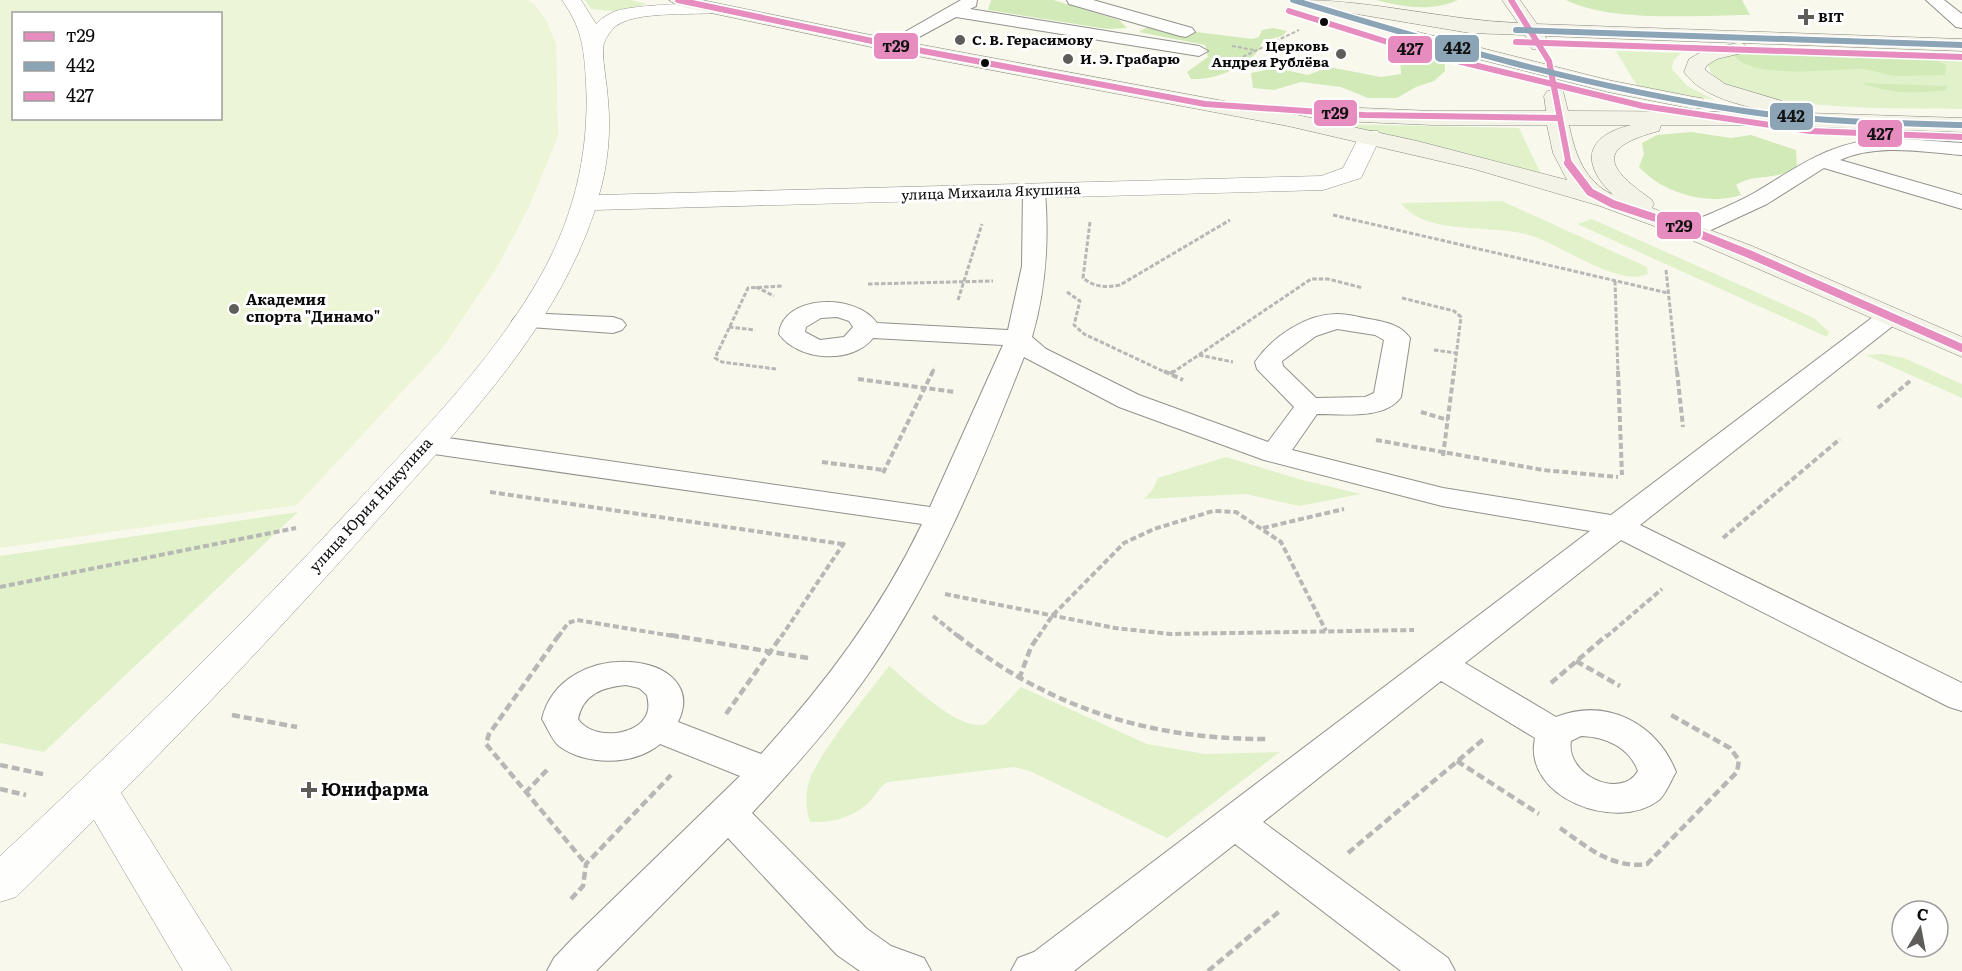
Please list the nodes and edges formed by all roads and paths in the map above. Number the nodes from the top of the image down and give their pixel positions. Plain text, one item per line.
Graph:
1 (571, 0) edge
2 (678, 0) edge
3 (974, 0) edge
4 (1075, 0) edge
5 (1293, 0) edge
6 (1309, 0) edge
7 (1511, 0) edge
8 (1934, 0) edge
9 (717, 9) junction
10 (952, 11) junction
11 (1148, 22) junction
12 (1962, 22) edge
13 (1308, 26) dead end
14 (1533, 31) junction
15 (1122, 39) junction
16 (1825, 40) junction
17 (891, 45) junction
18 (1962, 45) edge
19 (593, 47) junction
20 (1228, 64) dead end
21 (1552, 71) junction
22 (1205, 104) junction
23 (1558, 118) junction
24 (1762, 118) junction
25 (1812, 119) junction
26 (1922, 123) junction
27 (1962, 125) edge
28 (1370, 136) junction
29 (1962, 149) edge
30 (1821, 162) junction
31 (1034, 191) junction
32 (1607, 201) junction
33 (1962, 202) edge
34 (587, 203) junction
35 (1329, 214) dead end
36 (1091, 216) dead end
37 (1237, 216) dead end
38 (983, 219) dead end
39 (1683, 228) junction
40 (1666, 270) dead end
41 (1615, 281) junction
42 (1668, 293) junction
43 (1890, 316) junction
44 (525, 321) junction
45 (613, 325) dead end
46 (866, 330) dead end
47 (948, 335) junction
48 (1018, 338) junction
49 (1962, 348) edge
50 (1910, 381) dead end
51 (1309, 406) junction
52 (1878, 408) dead end
53 (1840, 439) dead end
54 (427, 444) junction
55 (1274, 454) junction
56 (858, 467) dead end
57 (884, 471) junction
58 (1687, 472) junction
59 (1622, 477) dead end
60 (490, 492) dead end
61 (1762, 505) dead end
62 (866, 507) junction
63 (942, 518) junction
64 (1617, 526) junction
65 (297, 528) dead end
66 (843, 544) junction
67 (0, 587) edge
68 (906, 587) junction
69 (1052, 616) junction
70 (1485, 629) junction
71 (1326, 632) junction
72 (1439, 664) junction
73 (1019, 679) junction
74 (1962, 698) edge
75 (656, 728) dead end
76 (1554, 733) dead end
77 (1275, 739) dead end
78 (699, 745) junction
79 (0, 765) edge
80 (767, 772) junction
81 (47, 775) dead end
82 (0, 789) edge
83 (98, 791) junction
84 (26, 795) dead end
85 (728, 813) junction
86 (1234, 822) junction
87 (0, 884) edge
88 (575, 894) dead end
89 (208, 971) edge
90 (569, 971) edge
91 (909, 971) edge
92 (1034, 971) edge
93 (1433, 971) edge

1 - 19 street, улица Юрия Никулина
2 - 9 street
3 - 10 lane
4 - 11 lane
5 - 21 street
6 - 14 street
7 - 14 street
8 - 12 lane
9 - 17 street
9 - 19 street
10 - 15 lane
10 - 17 lane
11 - 15 lane
11 - 15 lane
13 - 20 path
14 - 16 street
14 - 21 street
16 - 18 street
16 - 26 street
17 - 22 street
19 - 34 street, улица Юрия Никулина
21 - 23 street
21 - 25 street
22 - 23 street
22 - 28 street
23 - 24 street
23 - 32 street
24 - 25 street
24 - 39 street
25 - 26 street
26 - 27 street
28 - 31 street, улица Михаила Якушина
28 - 32 street
29 - 30 lane
30 - 33 lane
30 - 39 lane
31 - 34 street, улица Михаила Якушина
31 - 48 lane
32 - 39 street
34 - 44 street, улица Юрия Никулина
35 - 41 path
36 - 37 path
38 - 47 path
39 - 43 street
40 - 42 path
41 - 42 path
41 - 59 path
42 - 58 path
43 - 49 street
43 - 58 lane
44 - 45 lane
44 - 54 street, улица Юрия Никулина
46 - 47 lane
47 - 48 lane
47 - 57 path
48 - 55 lane
48 - 63 lane
50 - 52 path
51 - 51 lane
51 - 55 lane
53 - 61 path
54 - 62 lane
54 - 83 street, улица Юрия Никулина
55 - 64 lane
56 - 57 path
57 - 62 path
58 - 64 lane
60 - 66 path
62 - 63 lane
62 - 66 path
63 - 68 lane
64 - 70 lane
64 - 74 lane
65 - 67 path
66 - 78 path
68 - 69 path
68 - 73 path
68 - 80 lane
69 - 71 path
69 - 71 path
69 - 73 path
70 - 71 path
70 - 72 lane
72 - 76 lane
72 - 86 lane
73 - 77 path
75 - 78 lane
78 - 80 lane
78 - 88 path
79 - 81 path
80 - 85 lane
82 - 84 path
83 - 87 street, улица Юрия Никулина
83 - 89 street
85 - 90 lane
85 - 91 lane
86 - 92 lane
86 - 93 lane

